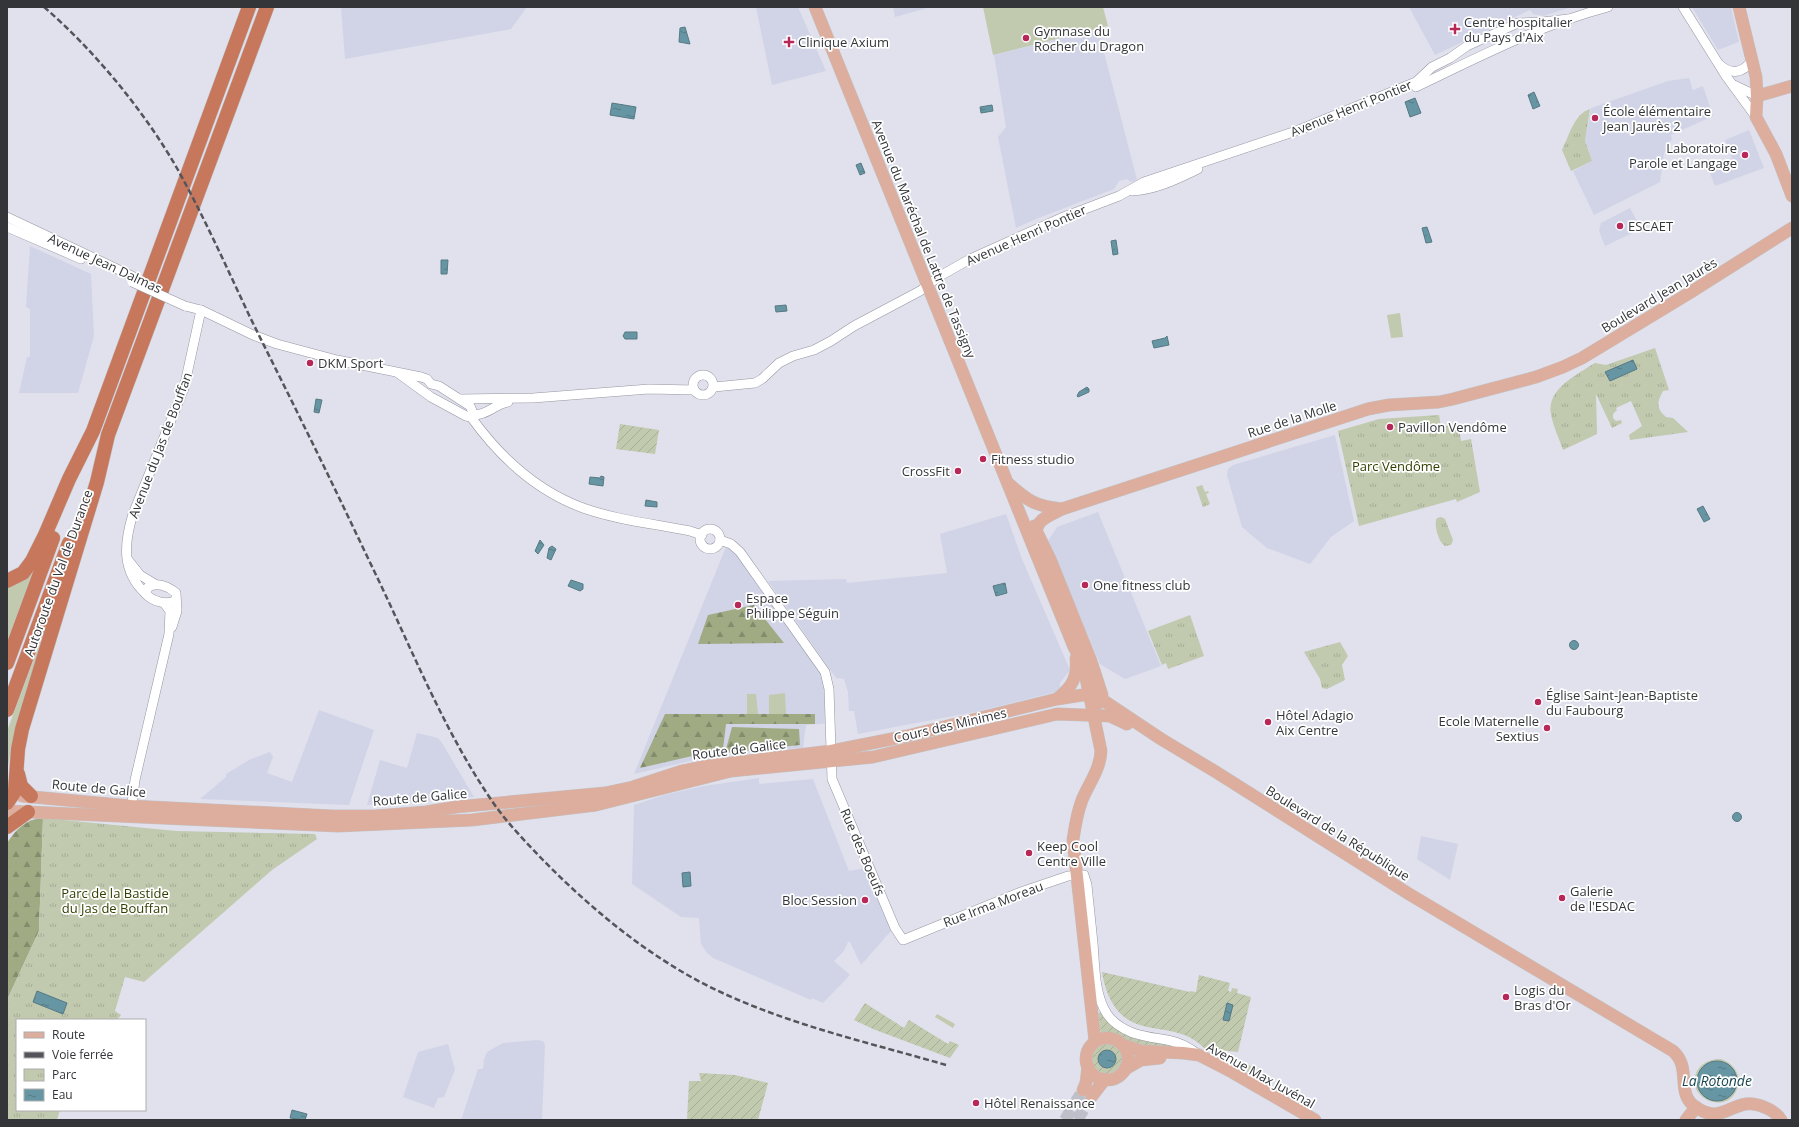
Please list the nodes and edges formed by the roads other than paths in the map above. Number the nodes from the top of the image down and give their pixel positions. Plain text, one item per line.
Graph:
1 (250, 7) edge
2 (266, 7) edge
3 (815, 7) edge
4 (1608, 7) edge
5 (1683, 7) edge
6 (1739, 7) edge
7 (1568, 19) junction
8 (1752, 60) junction
9 (1717, 63) junction
10 (1756, 77) junction
11 (1731, 83) junction
12 (1792, 86) edge
13 (1773, 93) junction
14 (1757, 96) junction
15 (1756, 117) junction
16 (1128, 191) junction
17 (1792, 196) edge
18 (7, 217) edge
19 (7, 227) edge
20 (1792, 228) edge
21 (133, 280) junction
22 (928, 286) junction
23 (201, 310) junction
24 (395, 371) junction
25 (1536, 377) joint
26 (431, 384) junction
27 (714, 384) junction
28 (694, 386) junction
29 (427, 394) junction
30 (533, 398) junction
31 (460, 399) junction
32 (472, 416) junction
33 (93, 431) junction
34 (108, 435) junction
35 (1007, 482) junction
36 (1062, 510) junction
37 (1035, 527) junction
38 (702, 534) junction
39 (720, 540) junction
40 (1032, 546) junction
41 (126, 557) junction
42 (7, 582) edge
43 (155, 584) junction
44 (146, 594) junction
45 (176, 600) junction
46 (164, 602) junction
47 (169, 634) junction
48 (1074, 647) junction
49 (7, 663) edge
50 (1086, 690) junction
51 (1101, 699) junction
52 (7, 710) edge
53 (1115, 713) junction
54 (1094, 714) junction
55 (831, 756) junction
56 (16, 766) junction
57 (31, 796) junction
58 (9, 797) edge
59 (7, 811) edge
60 (28, 812) junction
61 (130, 812) junction
62 (7, 827) edge
63 (1080, 875) junction
64 (903, 940) joint
65 (1095, 1042) junction
66 (1123, 1045) junction
67 (1199, 1055) junction
68 (1088, 1066) junction
69 (1125, 1069) junction
70 (1105, 1079) junction
71 (1696, 1108) junction
72 (1299, 1120) edge
73 (1315, 1120) edge
74 (1686, 1120) edge
75 (1781, 1120) edge

1 - 33 highway
2 - 34 highway
3 - 22 main road, Avenue du Maréchal de Lattre de Tassigny
4 - 7 street, Avenue Henri Pontier
5 - 9 street
6 - 8 main road
7 - 16 street, Avenue Henri Pontier
7 - 16 street, Avenue Henri Pontier
8 - 9 street
8 - 10 main road
9 - 11 street
10 - 13 street
10 - 14 main road
11 - 14 street
11 - 15 street
12 - 13 main road
13 - 14 main road
14 - 15 main road
15 - 17 main road
16 - 22 street, Avenue Henri Pontier
18 - 21 street, Avenue Jean Dalmas
19 - 21 street, Avenue Jean Dalmas
20 - 25 main road, Boulevard Jean Jaurès
21 - 23 street, Avenue Jean Dalmas, bridge
22 - 27 street, Avenue Henri Pontier
22 - 35 main road, Avenue du Maréchal de Lattre de Tassigny
23 - 24 street, Avenue Jean Dalmas
23 - 41 street, Avenue du Jas de Bouffan
24 - 26 street, Avenue Jean Dalmas
24 - 29 street, Avenue Jean Dalmas
25 - 36 main road, Rue de la Molle
26 - 29 street
26 - 31 street, Avenue Jean Dalmas
27 - 28 street
27 - 28 street
28 - 30 street
29 - 32 street, Avenue Jean Dalmas
30 - 31 street
30 - 32 street
31 - 32 street, Avenue Jean Dalmas
32 - 38 street, Avenue Jean Dalmas
33 - 42 highway
33 - 49 highway, Autoroute du Val de Durance
34 - 52 highway, Autoroute du Val de Durance
34 - 56 highway
35 - 36 main road
35 - 37 main road, Avenue du Maréchal de Lattre de Tassigny
35 - 40 main road, Avenue du Maréchal de Lattre de Tassigny
36 - 37 main road, Rue de la Molle
37 - 40 main road
37 - 50 main road, Avenue du Maréchal de Lattre de Tassigny
38 - 39 street
38 - 39 street
39 - 55 street
40 - 48 main road, Avenue du Maréchal de Lattre de Tassigny
41 - 43 street
41 - 44 street, Avenue du Jas de Bouffan
43 - 44 street
43 - 45 street
44 - 46 street, Avenue du Jas de Bouffan
45 - 46 street
45 - 47 street
46 - 47 street
47 - 61 street
48 - 50 main road, Avenue du Maréchal de Lattre de Tassigny
48 - 50 main road, Avenue du Maréchal de Lattre de Tassigny
50 - 51 main road
50 - 54 main road
50 - 55 main road, Cours des Minimes
51 - 53 main road, Boulevard de la République
51 - 54 main road
53 - 54 main road, Cours des Minimes
53 - 71 main road, Boulevard de la République
54 - 55 main road, Cours des Minimes
54 - 63 main road
55 - 61 main road, Route de Galice
55 - 64 street, Rue des Boeufs
56 - 57 highway
56 - 58 highway
57 - 58 main road, Route de Galice
57 - 61 main road, Route de Galice
59 - 60 main road, Route de Galice
60 - 61 main road, Route de Galice
60 - 62 highway
63 - 64 street, Rue Irma Moreau
63 - 65 main road
63 - 67 street
65 - 66 main road
65 - 68 main road
66 - 67 main road, Avenue Max Juvénal
66 - 69 main road
67 - 73 main road, Avenue Max Juvénal
68 - 70 main road
68 - 70 main road
69 - 70 main road
69 - 72 main road, Avenue Max Juvénal
71 - 74 main road
71 - 75 main road

